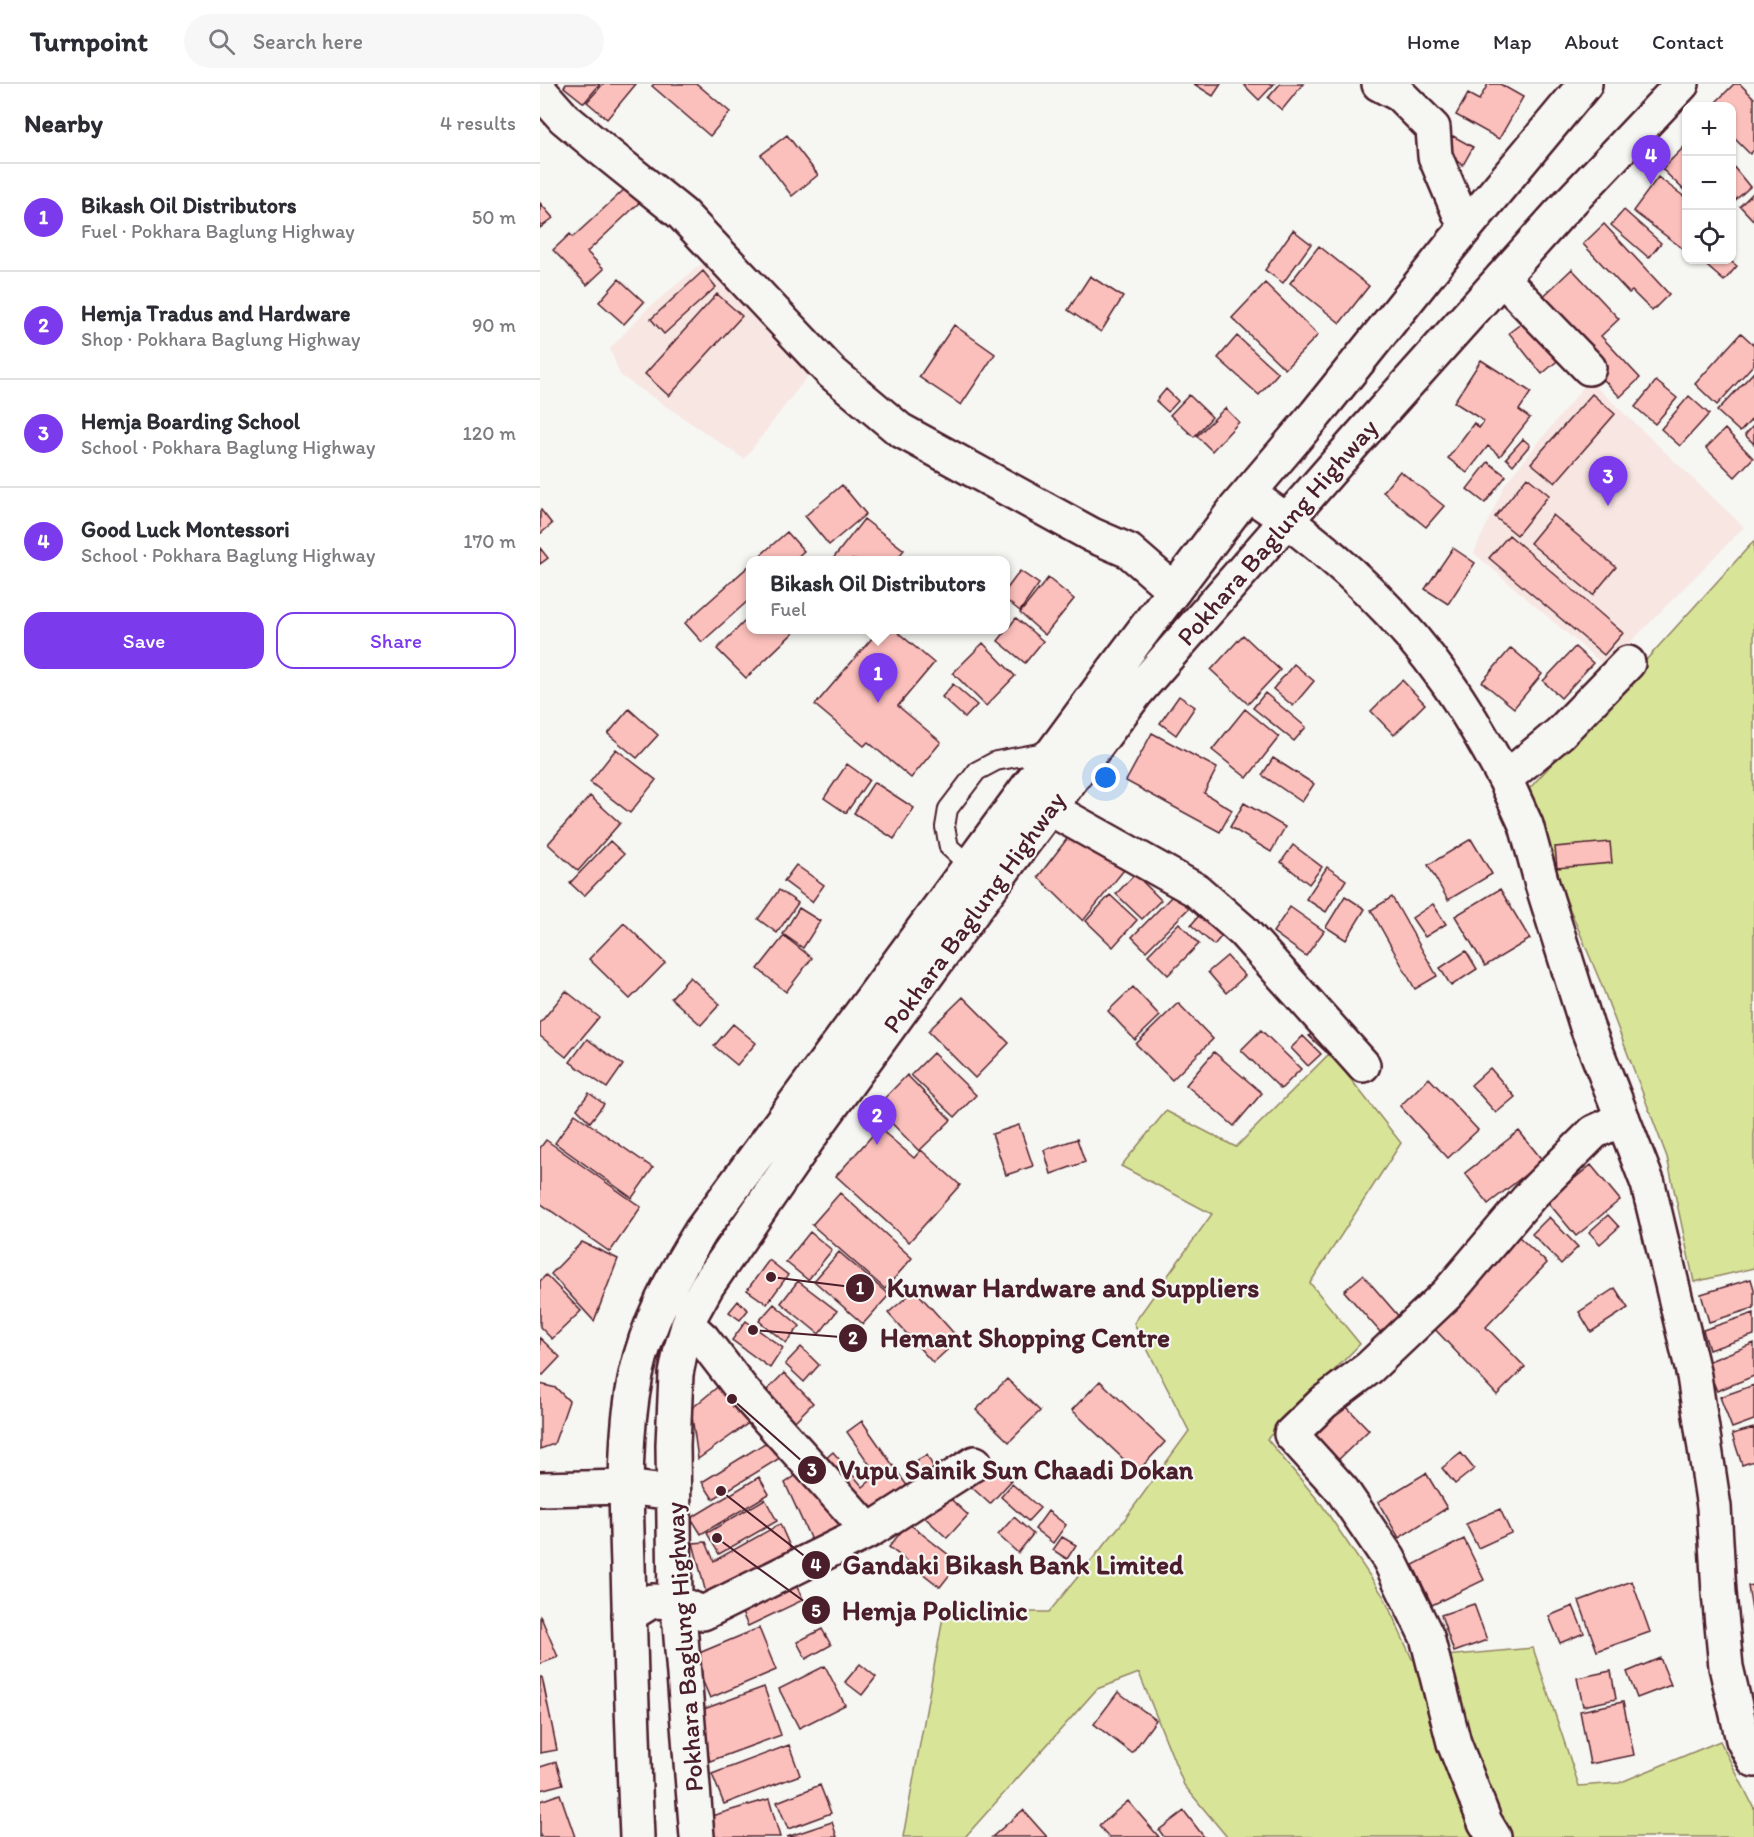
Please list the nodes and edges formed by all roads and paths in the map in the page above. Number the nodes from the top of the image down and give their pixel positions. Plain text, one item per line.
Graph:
1 (1379, 84) edge
2 (1585, 84) edge
3 (1682, 84) edge
4 (540, 91) edge
5 (1465, 227) junction
6 (1502, 278) junction
7 (1588, 368) dead end
8 (1249, 494) junction
9 (1287, 519) junction
10 (1174, 590) junction
11 (1628, 663) dead end
12 (1062, 741) junction
13 (1505, 779) junction
14 (1049, 808) junction
15 (970, 866) junction
16 (1363, 1065) dead end
17 (1623, 1119) junction
18 (688, 1326) junction
19 (975, 1463) dead end
20 (626, 1487) junction
21 (540, 1489) edge
22 (673, 1493) junction
23 (869, 1531) junction
24 (675, 1602) junction
25 (629, 1615) junction
26 (1754, 1760) edge
27 (637, 1837) edge
28 (697, 1837) edge
29 (1494, 1837) edge

1 - 5 main road
2 - 5 main road, Pokhara Baglung Highway
3 - 6 main road, Pokhara Baglung Highway
4 - 10 main road
5 - 8 main road, Pokhara Baglung Highway
6 - 7 main road
6 - 9 main road, Pokhara Baglung Highway
8 - 9 main road
8 - 10 main road, Pokhara Baglung Highway
9 - 13 main road
9 - 14 main road, Pokhara Baglung Highway
10 - 12 main road, Pokhara Baglung Highway
11 - 13 main road
12 - 15 main road, Pokhara Baglung Highway
12 - 15 lane
13 - 17 main road
14 - 16 main road
14 - 18 main road, Pokhara Baglung Highway
15 - 20 main road, Pokhara Baglung Highway
17 - 26 main road
17 - 29 main road
18 - 22 main road, Pokhara Baglung Highway
18 - 23 main road
19 - 23 main road
20 - 21 main road
20 - 22 main road
20 - 25 main road, Pokhara Baglung Highway
22 - 24 main road, Pokhara Baglung Highway
23 - 24 main road
24 - 25 main road
24 - 28 main road, Pokhara Baglung Highway
25 - 27 main road, Pokhara Baglung Highway

